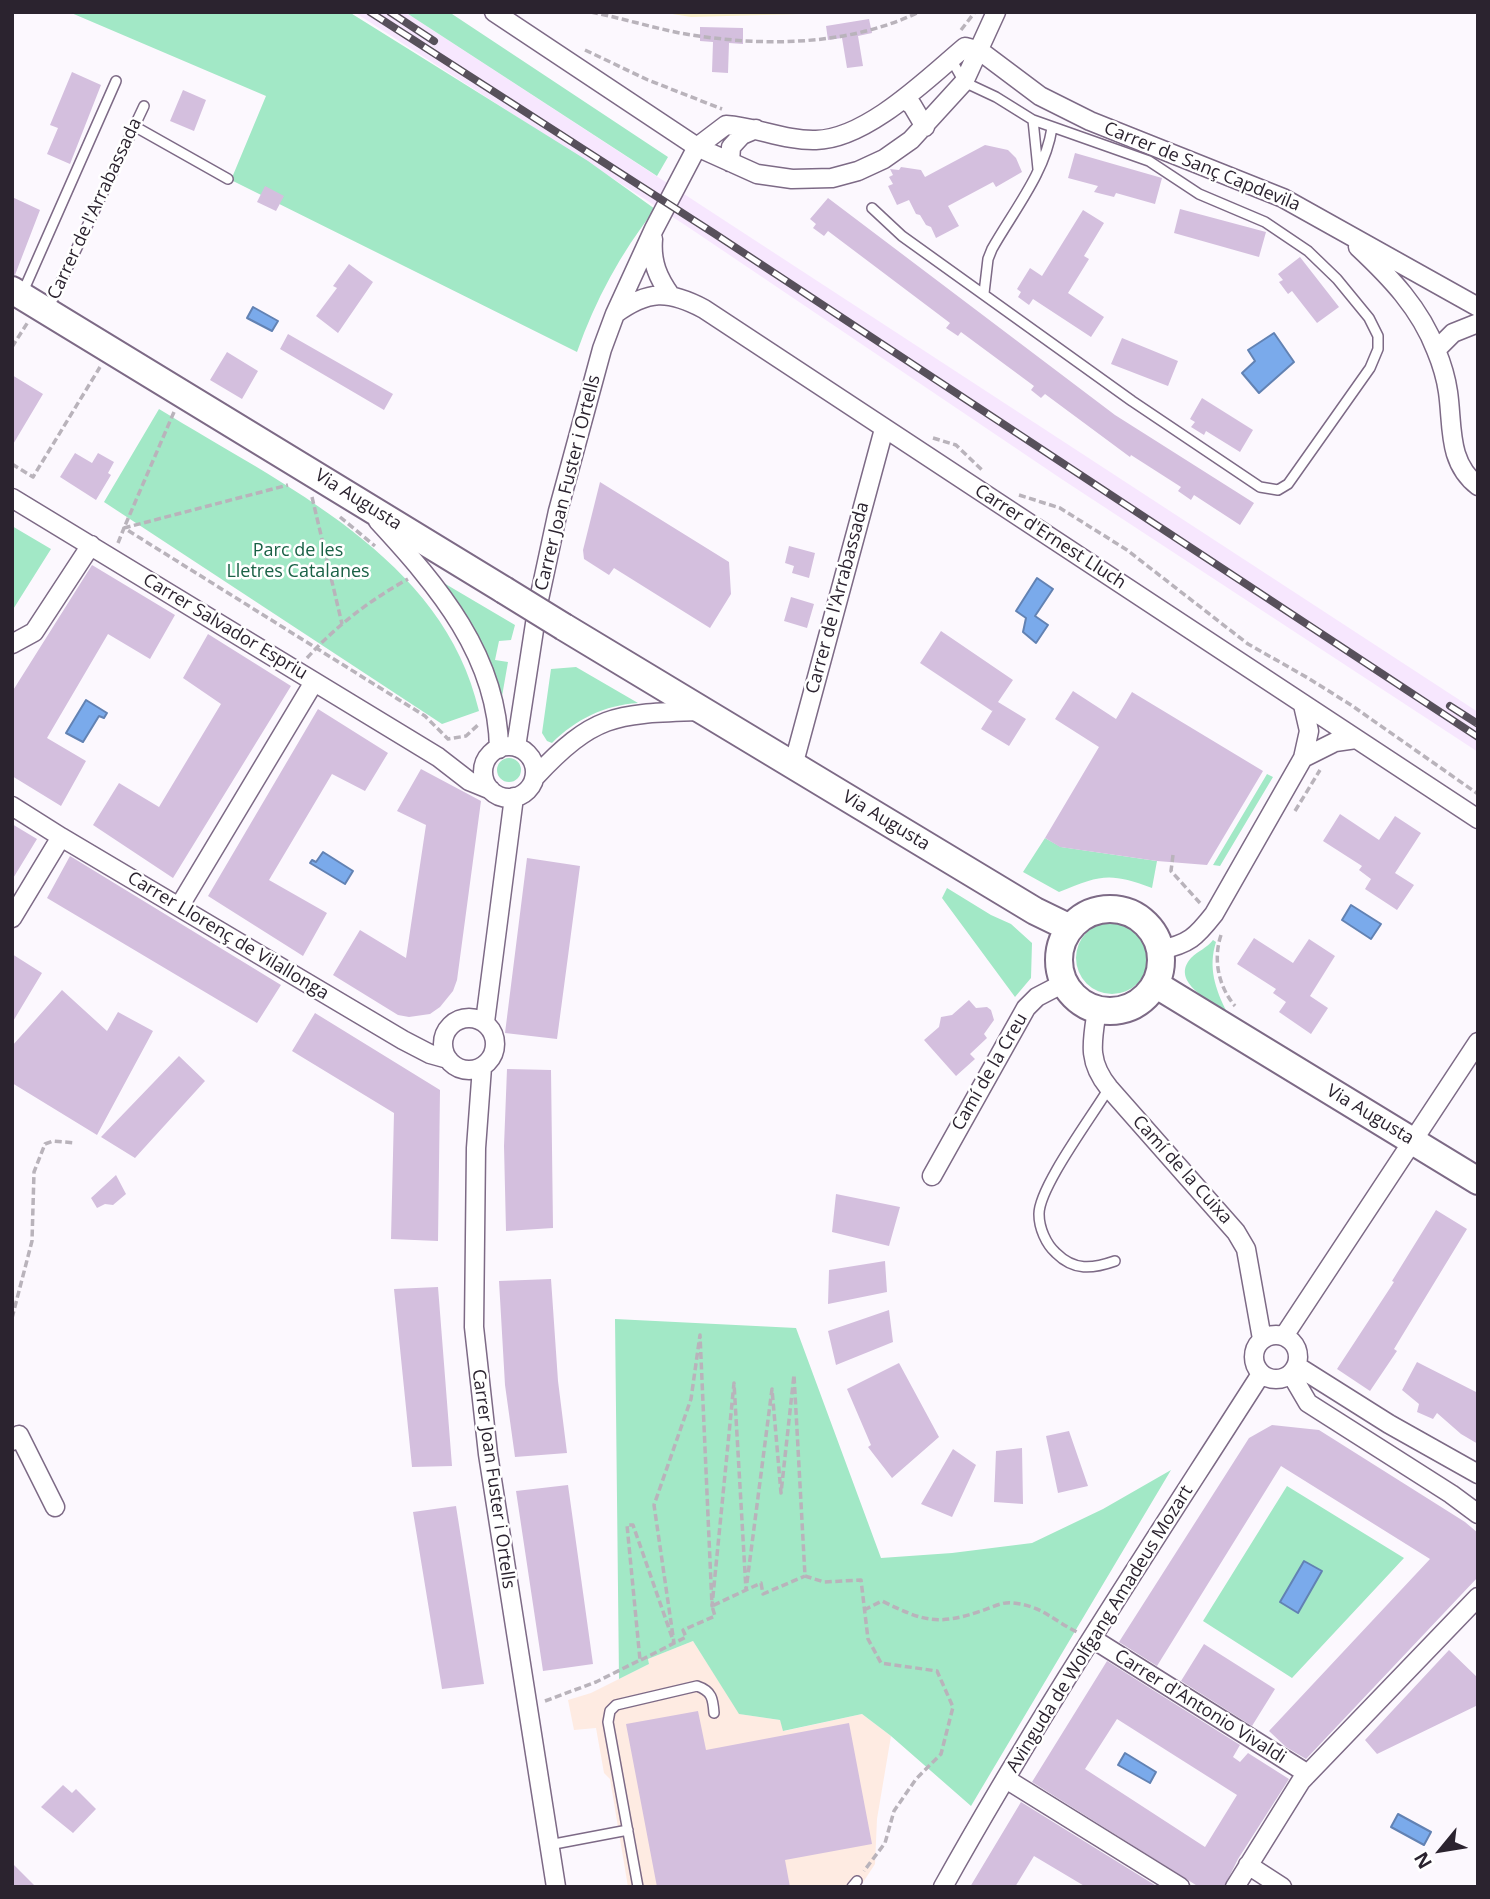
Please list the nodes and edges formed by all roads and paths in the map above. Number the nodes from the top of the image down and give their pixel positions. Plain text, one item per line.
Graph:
1 (494, 12) edge
2 (591, 12) edge
3 (919, 12) edge
4 (975, 12) edge
5 (996, 12) edge
6 (967, 44) junction
7 (584, 50) dead end
8 (951, 59) junction
9 (116, 81) dead end
10 (964, 82) junction
11 (903, 99) junction
12 (144, 106) dead end
13 (730, 112) dead end
14 (1033, 120) junction
15 (134, 126) junction
16 (925, 127) junction
17 (1052, 128) junction
18 (756, 129) junction
19 (697, 146) junction
20 (730, 163) junction
21 (1039, 171) junction
22 (228, 179) dead end
23 (872, 208) dead end
24 (654, 229) junction
25 (1338, 229) junction
26 (984, 293) junction
27 (671, 296) junction
28 (30, 300) edge
29 (1478, 307) edge
30 (615, 314) junction
31 (1478, 323) edge
32 (12, 347) edge
33 (110, 350) junction
34 (1436, 350) junction
35 (185, 419) dead end
36 (884, 429) junction
37 (925, 436) dead end
38 (12, 464) edge
39 (280, 476) dead end
40 (992, 477) dead end
41 (1478, 486) edge
42 (1016, 493) dead end
43 (12, 498) edge
44 (361, 503) junction
45 (323, 505) dead end
46 (334, 512) dead end
47 (124, 528) junction
48 (91, 545) junction
49 (379, 550) dead end
50 (410, 578) dead end
51 (342, 624) junction
52 (12, 644) edge
53 (317, 647) junction
54 (296, 671) junction
55 (314, 682) junction
56 (1303, 705) junction
57 (703, 711) junction
58 (486, 716) dead end
59 (1356, 739) junction
60 (507, 748) junction
61 (438, 757) junction
62 (1303, 758) junction
63 (1325, 763) dead end
64 (485, 765) junction
65 (793, 766) junction
66 (535, 777) junction
67 (491, 790) junction
68 (1478, 794) edge
69 (514, 797) junction
70 (12, 806) edge
71 (1478, 819) edge
72 (1289, 821) dead end
73 (61, 837) junction
74 (1173, 855) dead end
75 (179, 907) junction
76 (1214, 914) junction
77 (12, 918) edge
78 (1070, 928) junction
79 (1160, 950) junction
80 (1064, 983) junction
81 (1155, 984) junction
82 (1238, 1009) dead end
83 (1097, 1010) junction
84 (485, 1022) junction
85 (1478, 1042) edge
86 (448, 1059) junction
87 (482, 1068) junction
88 (1109, 1088) junction
89 (1413, 1141) junction
90 (75, 1143) dead end
91 (932, 1176) dead end
92 (1478, 1181) edge
93 (1115, 1261) dead end
94 (12, 1318) edge
95 (1284, 1336) junction
96 (1262, 1339) junction
97 (1294, 1370) junction
98 (1261, 1374) junction
99 (16, 1438) edge
100 (1478, 1474) edge
101 (55, 1507) dead end
102 (1478, 1514) edge
103 (805, 1576) junction
104 (746, 1590) junction
105 (1478, 1597) edge
106 (712, 1606) junction
107 (864, 1610) junction
108 (1093, 1639) junction
109 (674, 1643) junction
110 (640, 1660) junction
111 (526, 1706) junction
112 (714, 1713) dead end
113 (1308, 1774) junction
114 (1006, 1779) junction
115 (628, 1830) junction
116 (549, 1845) junction
117 (1248, 1865) junction
118 (854, 1884) edge
119 (556, 1887) edge
120 (638, 1887) edge
121 (943, 1887) edge
122 (1180, 1887) edge
123 (1235, 1887) edge
124 (1282, 1887) edge

1 - 19 street
2 - 3 path
4 - 6 path
5 - 6 street
6 - 8 street
6 - 10 street
6 - 25 street, Carrer de Sanç Capdevila
7 - 13 path
8 - 10 lane
8 - 11 street
9 - 28 lane
10 - 14 lane
10 - 16 street
11 - 16 street
11 - 18 street
12 - 15 lane, Carrer de l'Arrabassada
14 - 17 lane
14 - 21 lane
15 - 22 lane
15 - 28 lane, Carrer de l'Arrabassada
16 - 20 street
17 - 21 lane
17 - 26 lane
18 - 19 street
18 - 20 street
19 - 20 street
19 - 24 street, Carrer Joan Fuster i Ortells
21 - 26 lane
23 - 26 lane
24 - 27 street, Carrer Joan Fuster i Ortells
24 - 30 street, Carrer Joan Fuster i Ortells
25 - 29 street, Carrer de Sanç Capdevila
25 - 34 street
27 - 30 street, Carrer d'Ernest Lluch
27 - 36 street, Carrer d'Ernest Lluch
28 - 32 path
28 - 33 main road, Via Augusta
30 - 60 street, Carrer Joan Fuster i Ortells
31 - 34 street
33 - 38 path
33 - 44 main road, Via Augusta
34 - 41 street
35 - 47 path
36 - 56 street, Carrer d'Ernest Lluch
36 - 65 street, Carrer de l'Arrabassada
37 - 40 path
39 - 47 path
42 - 68 path
43 - 48 street, Carrer Salvador Espriu
44 - 57 main road, Via Augusta, bridge
44 - 60 street
45 - 51 path
46 - 49 path
47 - 53 path
48 - 52 street
48 - 54 street, Carrer Salvador Espriu
50 - 51 path
51 - 53 path
53 - 54 path
53 - 58 path
54 - 55 street, Carrer Salvador Espriu
55 - 61 street, Carrer Salvador Espriu
55 - 75 street
56 - 59 street, Carrer d'Ernest Lluch
56 - 62 street
57 - 65 main road, Via Augusta
57 - 66 street
59 - 62 street
59 - 71 street, Carrer d'Ernest Lluch
60 - 64 street
60 - 66 street
61 - 64 street, Carrer Salvador Espriu
61 - 67 street, Carrer Salvador Espriu
62 - 76 street
63 - 72 path
64 - 67 street
65 - 78 main road, Via Augusta
66 - 69 street
67 - 69 street
69 - 84 street
70 - 73 street, Carrer Llorenç de Vilallonga
73 - 75 street, Carrer Llorenç de Vilallonga
73 - 77 street
74 - 76 path
75 - 86 street, Carrer Llorenç de Vilallonga
76 - 79 street
76 - 82 path
78 - 79 main road
78 - 80 main road
79 - 81 main road
80 - 83 main road
80 - 91 street, Camí de la Creu
81 - 83 main road
81 - 89 main road, Via Augusta
83 - 88 street, Camí de la Cuixa
84 - 86 street
84 - 87 street
85 - 89 street
86 - 87 street
87 - 111 street, Carrer Joan Fuster i Ortells
88 - 93 lane
88 - 96 street, Camí de la Cuixa
89 - 92 main road, Via Augusta
89 - 95 street
90 - 94 path
95 - 96 street
95 - 97 street
96 - 98 street
97 - 98 street
97 - 100 street
97 - 102 street
98 - 108 street, Avinguda de Wolfgang Amadeus Mozart
99 - 101 street
103 - 104 path
103 - 104 path
103 - 107 path
104 - 106 path
104 - 106 path
105 - 113 street
106 - 109 path
106 - 109 path
107 - 108 path
107 - 118 path
108 - 113 street, Carrer d'Antonio Vivaldi
108 - 114 street, Avinguda de Wolfgang Amadeus Mozart
109 - 110 path
109 - 110 path
110 - 111 path
111 - 116 street, Carrer Joan Fuster i Ortells
112 - 115 lane
113 - 117 street
114 - 121 street, Avinguda de Wolfgang Amadeus Mozart
114 - 122 street
115 - 116 lane
115 - 120 lane
116 - 119 street, Carrer Joan Fuster i Ortells
117 - 123 street
117 - 124 street

